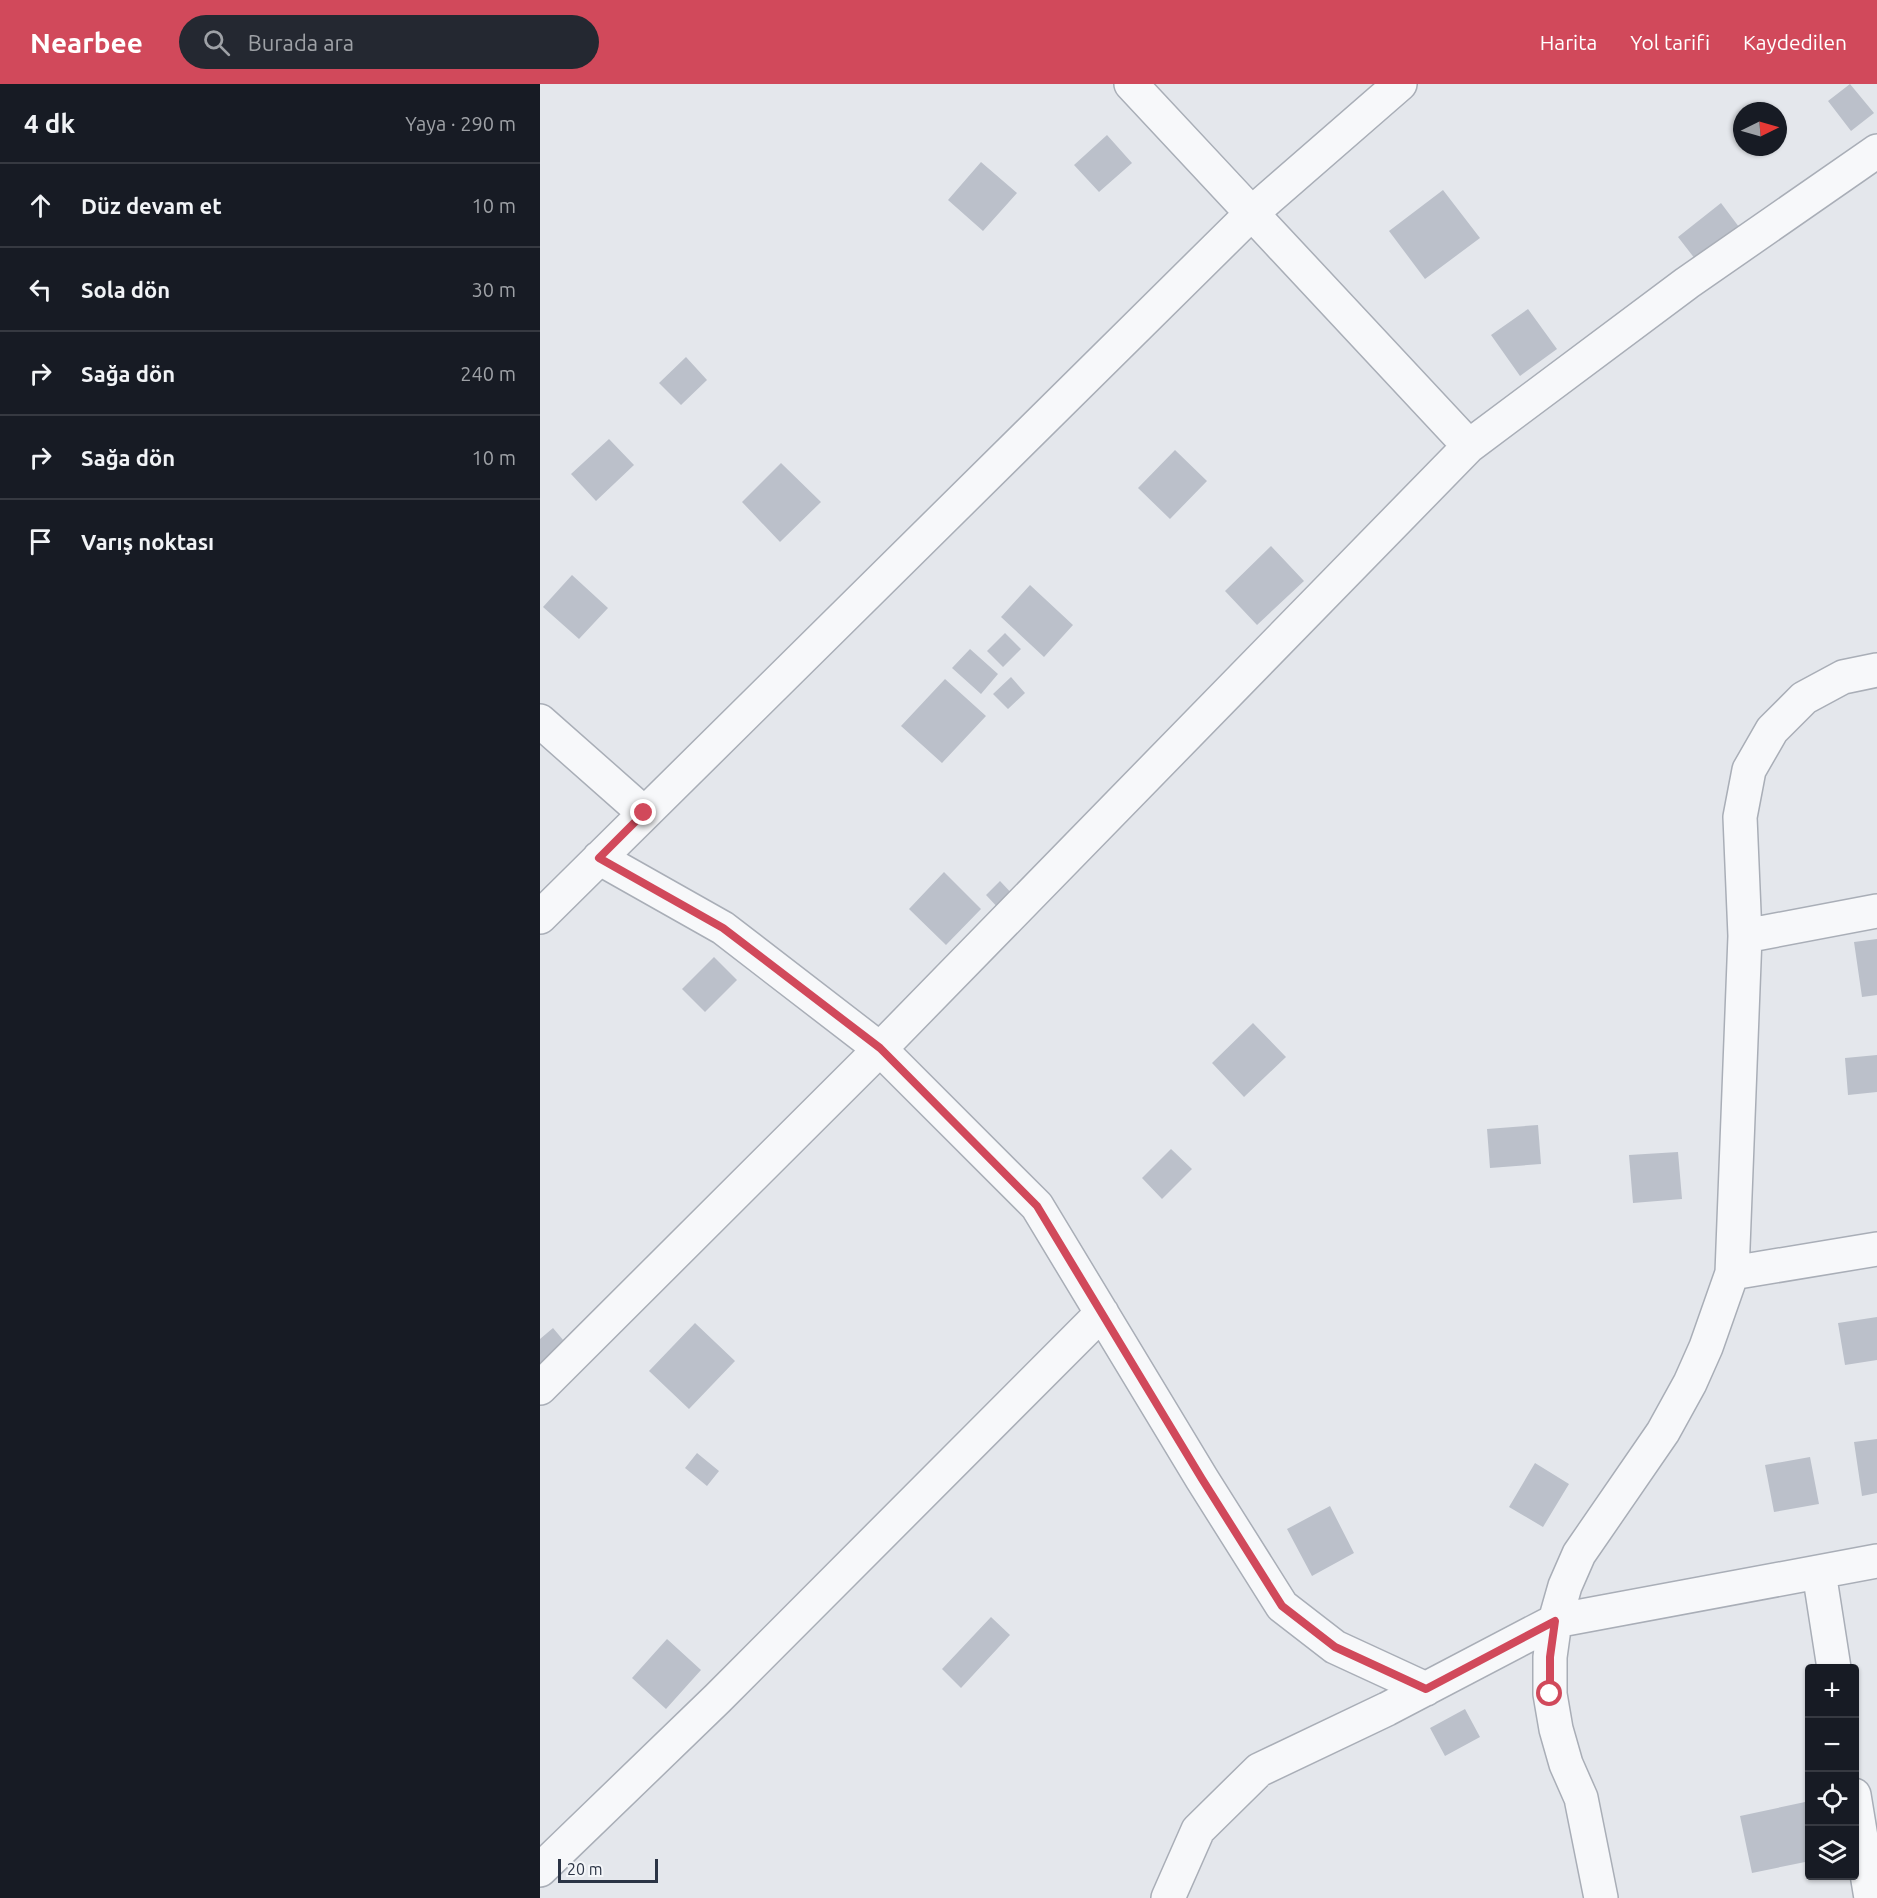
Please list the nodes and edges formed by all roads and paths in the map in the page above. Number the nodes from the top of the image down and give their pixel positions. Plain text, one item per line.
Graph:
1 (1131, 84) edge
2 (1400, 84) edge
3 (1877, 151) edge
4 (1252, 212) junction
5 (1469, 446) junction
6 (1877, 670) edge
7 (540, 721) edge
8 (644, 813) junction
9 (599, 858) junction
10 (1877, 911) edge
11 (540, 917) edge
12 (1745, 936) junction
13 (880, 1048) junction
14 (1877, 1249) edge
15 (1732, 1272) junction
16 (1102, 1313) junction
17 (540, 1388) edge
18 (1877, 1561) edge
19 (1819, 1572) junction
20 (1555, 1621) junction
21 (1833, 1664) edge
22 (1426, 1689) junction
23 (1859, 1826) edge
24 (540, 1870) edge
25 (1168, 1898) edge
26 (1601, 1898) edge
27 (1871, 1898) edge

1 - 4 street
2 - 4 street
3 - 5 street
4 - 5 street
4 - 8 street
5 - 13 street
6 - 12 street
7 - 8 street
8 - 9 street
9 - 11 street
9 - 13 street
10 - 12 street
12 - 15 street
13 - 16 street
13 - 17 street
14 - 15 street
15 - 20 street
16 - 22 street
16 - 24 street
18 - 19 street
19 - 20 street
19 - 21 street
20 - 22 street
20 - 26 street
22 - 25 street
23 - 27 street

